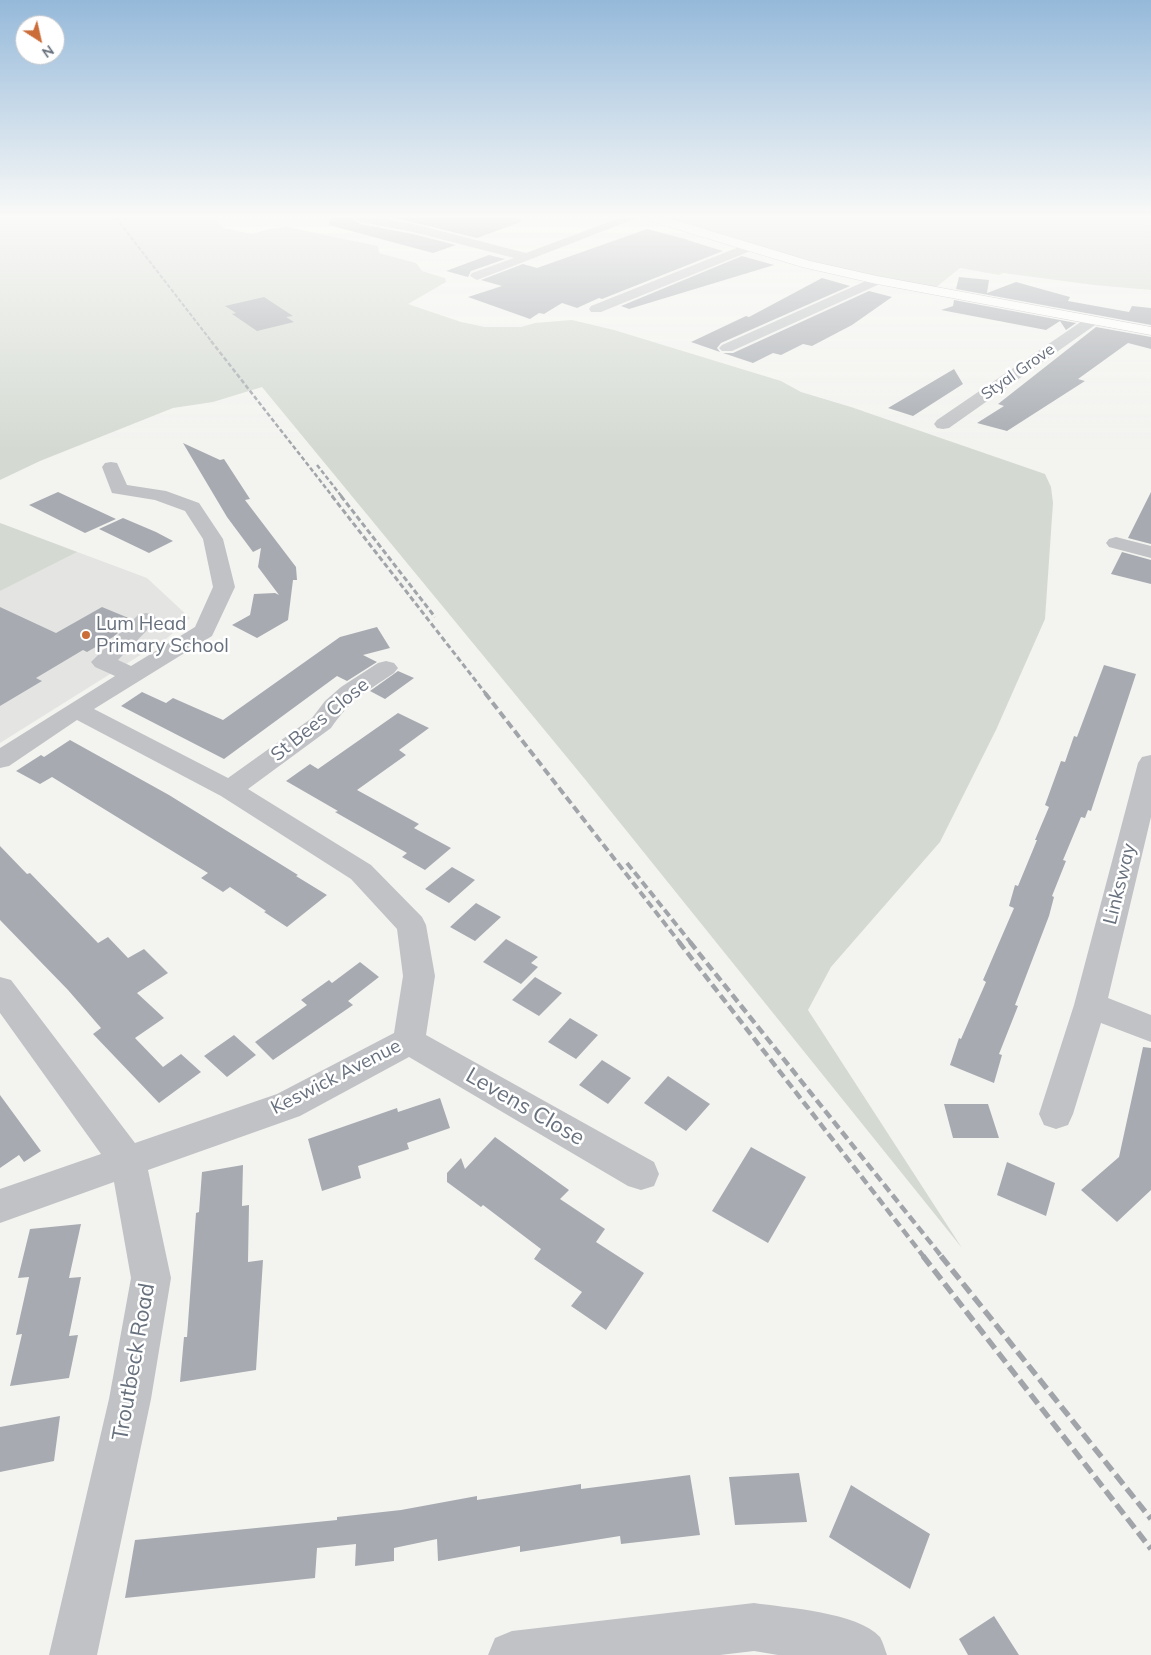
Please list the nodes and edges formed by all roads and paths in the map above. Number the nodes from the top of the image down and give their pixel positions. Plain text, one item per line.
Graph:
1 (630, 295) edge
2 (843, 295) edge
3 (959, 295) edge
4 (596, 309) dead end
5 (1093, 320) junction
6 (1151, 331) edge
7 (727, 348) dead end
8 (943, 424) dead end
9 (110, 467) dead end
10 (1116, 543) dead end
11 (1151, 552) edge
12 (146, 620) dead end
13 (386, 668) dead end
14 (132, 675) junction
15 (76, 710) junction
16 (0, 760) edge
17 (1151, 763) edge
18 (230, 790) junction
19 (0, 989) edge
20 (1090, 1005) junction
21 (1151, 1028) edge
22 (409, 1041) junction
23 (1056, 1114) dead end
24 (128, 1162) junction
25 (641, 1174) dead end
26 (0, 1206) edge
27 (73, 1655) edge
28 (512, 1655) edge
29 (863, 1655) edge

1 - 4 street
2 - 7 street
3 - 5 main road
5 - 6 main road
5 - 8 street, Styal Grove
9 - 14 street
10 - 11 street
12 - 14 street
13 - 18 street, St Bees Close
14 - 15 street
15 - 16 street
15 - 18 street, Keswick Avenue
17 - 20 street, Linksway
18 - 22 street, Keswick Avenue
19 - 24 street, Troutbeck Road
20 - 21 street
20 - 23 street, Linksway
22 - 24 street, Keswick Avenue
22 - 25 street, Levens Close
24 - 26 street, Keswick Avenue
24 - 27 street, Troutbeck Road
28 - 29 street

